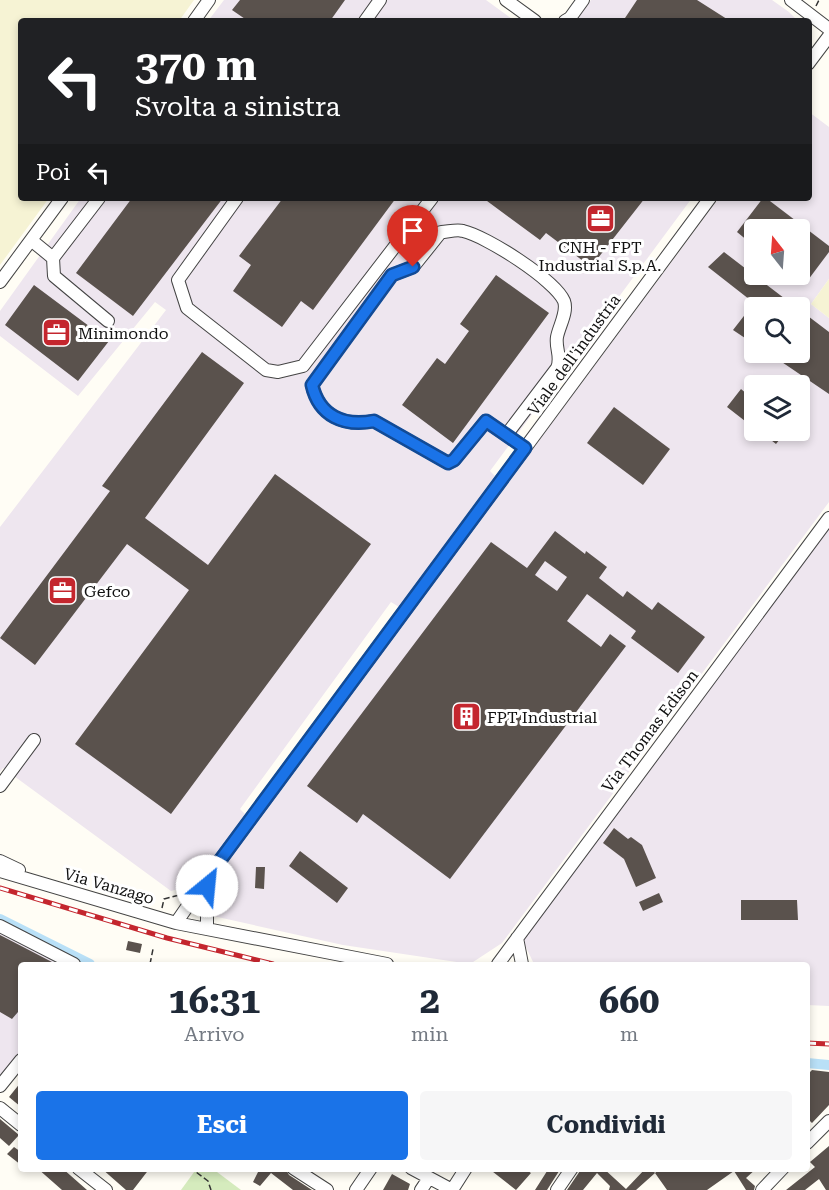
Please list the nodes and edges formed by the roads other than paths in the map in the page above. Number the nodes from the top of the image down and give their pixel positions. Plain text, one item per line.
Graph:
1 (209, 0) edge
2 (380, 0) edge
3 (506, 0) edge
4 (583, 0) edge
5 (791, 0) edge
6 (196, 18) edge
7 (366, 18) edge
8 (531, 18) edge
9 (570, 18) edge
10 (829, 29) edge
11 (829, 36) edge
12 (812, 59) edge
13 (60, 201) edge
14 (97, 201) edge
15 (235, 201) edge
16 (430, 201) edge
17 (708, 201) edge
18 (31, 240) junction
19 (53, 258) junction
20 (0, 282) edge
21 (108, 321) dead end
22 (507, 434) junction
23 (525, 448) junction
24 (829, 518) edge
25 (34, 740) dead end
26 (0, 786) edge
27 (0, 861) edge
28 (0, 871) edge
29 (207, 878) junction
30 (43, 884) junction
31 (176, 923) junction
32 (0, 926) edge
33 (207, 929) junction
34 (517, 939) junction
35 (70, 962) edge
36 (377, 962) edge
37 (500, 962) edge
38 (522, 962) edge
39 (18, 1064) edge
40 (0, 1086) edge
41 (0, 1108) edge
42 (829, 1121) edge
43 (18, 1123) edge
44 (810, 1140) edge
45 (83, 1172) edge
46 (299, 1172) edge
47 (368, 1172) edge
48 (418, 1172) edge
49 (463, 1172) edge
50 (569, 1172) edge
51 (779, 1172) edge
52 (429, 1178) junction
53 (106, 1190) edge
54 (327, 1190) edge
55 (356, 1190) edge
56 (421, 1190) edge
57 (452, 1190) edge
58 (557, 1190) edge
59 (762, 1190) edge

1 - 6 street
2 - 7 street
3 - 8 street
4 - 9 street
5 - 10 street
11 - 12 street
13 - 18 street
14 - 19 street
15 - 16 street
17 - 23 street, Viale dell'industria
18 - 19 street
18 - 20 street
19 - 21 street
22 - 22 street
22 - 23 street
23 - 29 street, Viale dell'industria
24 - 34 street, Via Thomas Edison
25 - 26 street
27 - 30 street
28 - 30 street, Via Vanzago
29 - 31 street, Viale dell'industria
29 - 33 street
30 - 31 street, Via Vanzago
31 - 33 street, Via Vanzago
32 - 35 street
33 - 36 street, Via Vanzago
34 - 37 street, Via Thomas Edison
34 - 38 street
39 - 40 street
41 - 43 street
42 - 44 street
45 - 53 street
46 - 54 street
47 - 55 street
48 - 52 street
49 - 57 street
50 - 58 street
51 - 59 street
52 - 56 street
52 - 57 street

